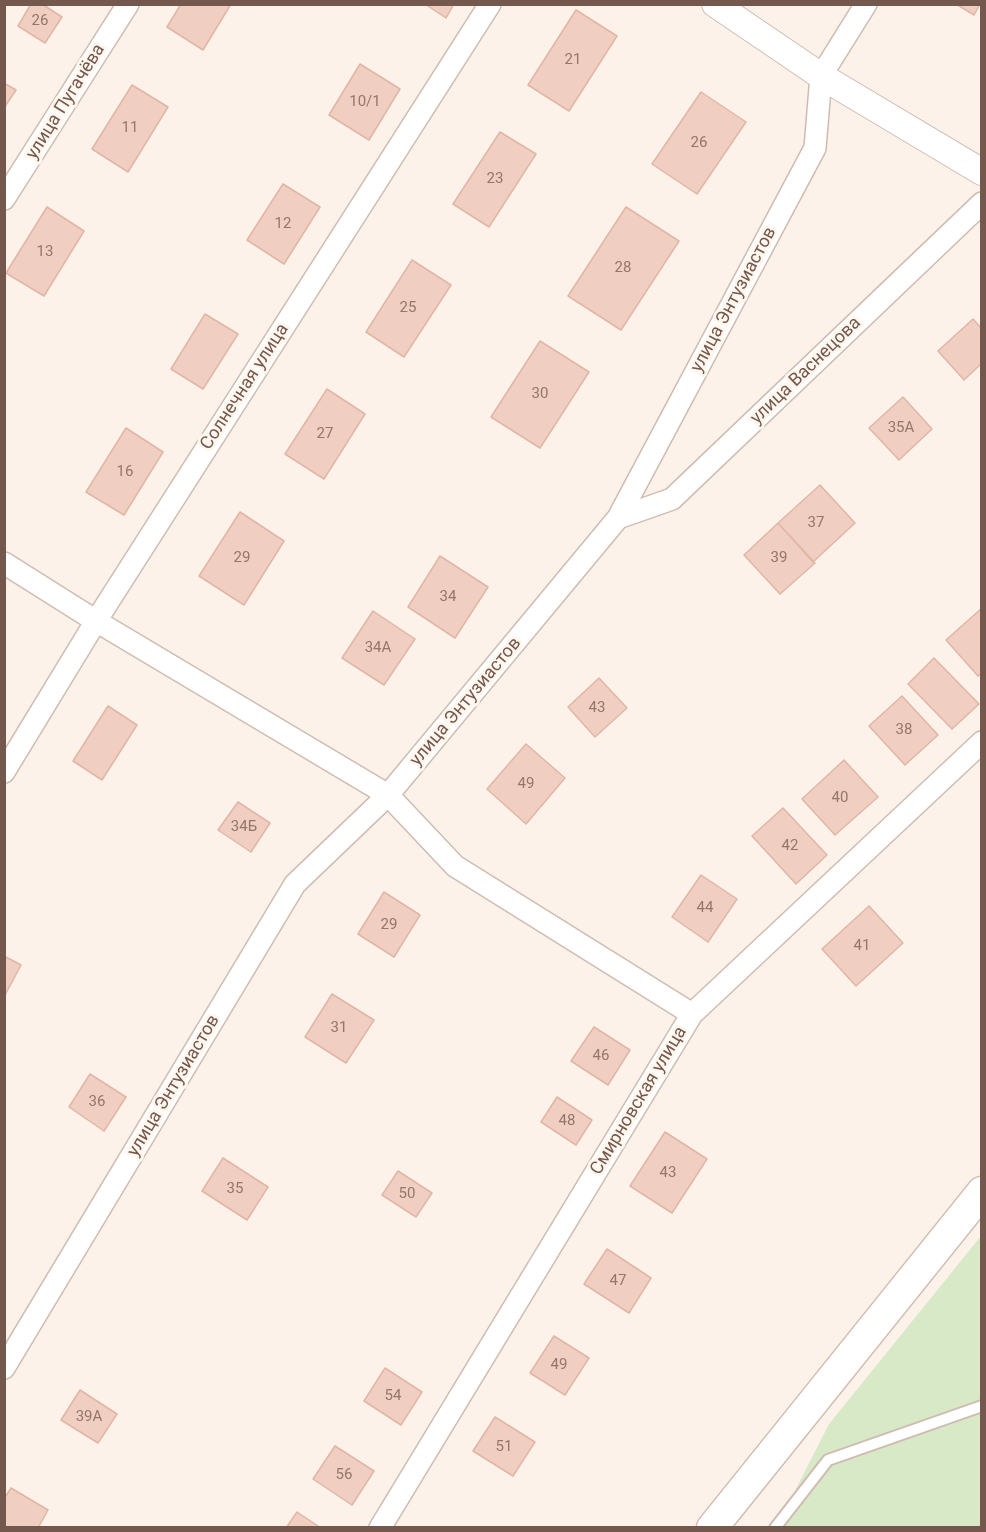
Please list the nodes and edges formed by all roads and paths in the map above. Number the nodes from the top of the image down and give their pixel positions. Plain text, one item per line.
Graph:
1 (128, 4) edge
2 (490, 4) edge
3 (716, 4) edge
4 (866, 4) edge
5 (821, 76) junction
6 (981, 172) edge
7 (4, 199) edge
8 (981, 202) edge
9 (618, 518) junction
10 (4, 563) edge
11 (96, 621) junction
12 (981, 742) edge
13 (4, 772) edge
14 (388, 795) junction
15 (692, 1014) junction
16 (981, 1192) edge
17 (4, 1368) edge
18 (981, 1406) edge
19 (380, 1527) edge
20 (712, 1527) edge
21 (775, 1527) edge

1 - 7 street, улица Пугачёва
2 - 11 street, Солнечная улица
3 - 5 street
4 - 5 street, улица Энтузиастов
5 - 6 street
5 - 9 street, улица Энтузиастов
8 - 9 street, улица Васнецова
9 - 14 street, улица Энтузиастов
10 - 11 street
11 - 13 street, Солнечная улица
11 - 14 street
12 - 15 street, Смирновская улица
14 - 15 street
14 - 17 street, улица Энтузиастов
15 - 19 street, Смирновская улица
16 - 20 main road
18 - 21 lane

